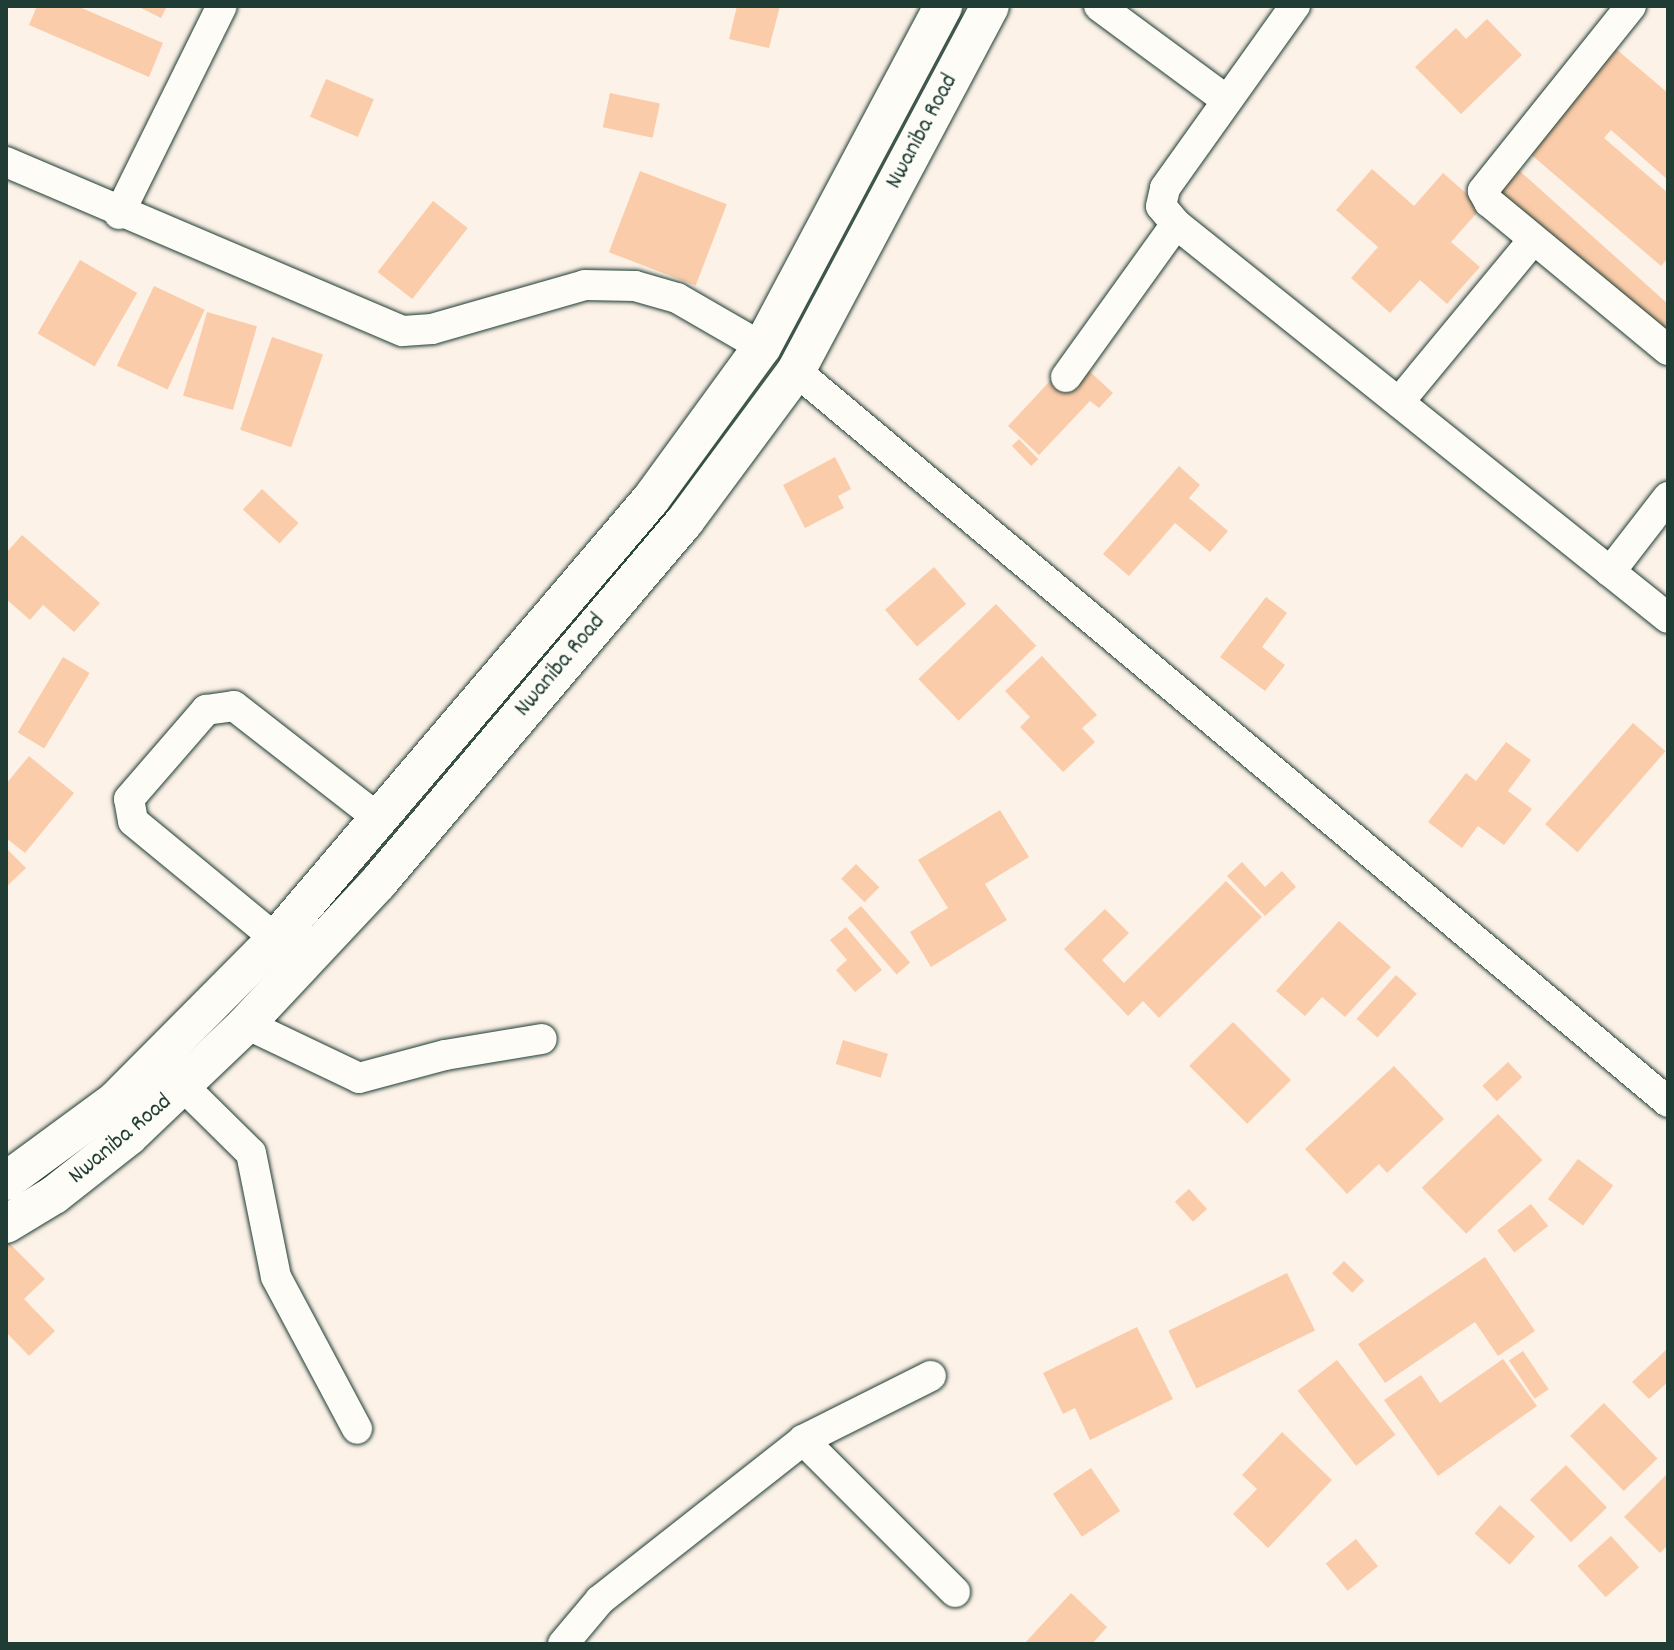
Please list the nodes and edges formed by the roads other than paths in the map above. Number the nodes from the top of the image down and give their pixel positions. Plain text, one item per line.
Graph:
1 (222, 6) edge
2 (943, 6) edge
3 (990, 6) edge
4 (1099, 6) edge
5 (1295, 6) edge
6 (1631, 6) edge
7 (1225, 99) junction
8 (6, 162) edge
9 (119, 214) junction
10 (1176, 224) junction
11 (1533, 240) junction
12 (762, 347) junction
13 (1668, 350) edge
14 (796, 371) junction
15 (1066, 377) dead end
16 (1399, 402) junction
17 (1668, 497) edge
18 (1610, 572) junction
19 (1668, 618) edge
20 (379, 819) junction
21 (276, 939) junction
22 (246, 1024) junction
23 (542, 1039) dead end
24 (183, 1086) junction
25 (1668, 1102) edge
26 (6, 1181) edge
27 (6, 1224) edge
28 (931, 1376) dead end
29 (357, 1429) dead end
30 (803, 1440) junction
31 (955, 1592) dead end
32 (563, 1644) edge

1 - 9 street
2 - 12 main road
3 - 14 main road, Nwaniba Road
4 - 7 street
5 - 7 street
6 - 11 street
7 - 10 street
8 - 9 street
9 - 12 street
10 - 15 street
10 - 16 street
11 - 13 street
11 - 16 street
12 - 20 main road
14 - 22 main road, Nwaniba Road
14 - 25 street
16 - 18 street
17 - 18 street
18 - 19 street
20 - 21 main road
20 - 21 street
21 - 26 main road
22 - 23 street
22 - 24 main road, Nwaniba Road
24 - 27 main road, Nwaniba Road
24 - 29 street
28 - 30 street
30 - 31 street
30 - 32 street

